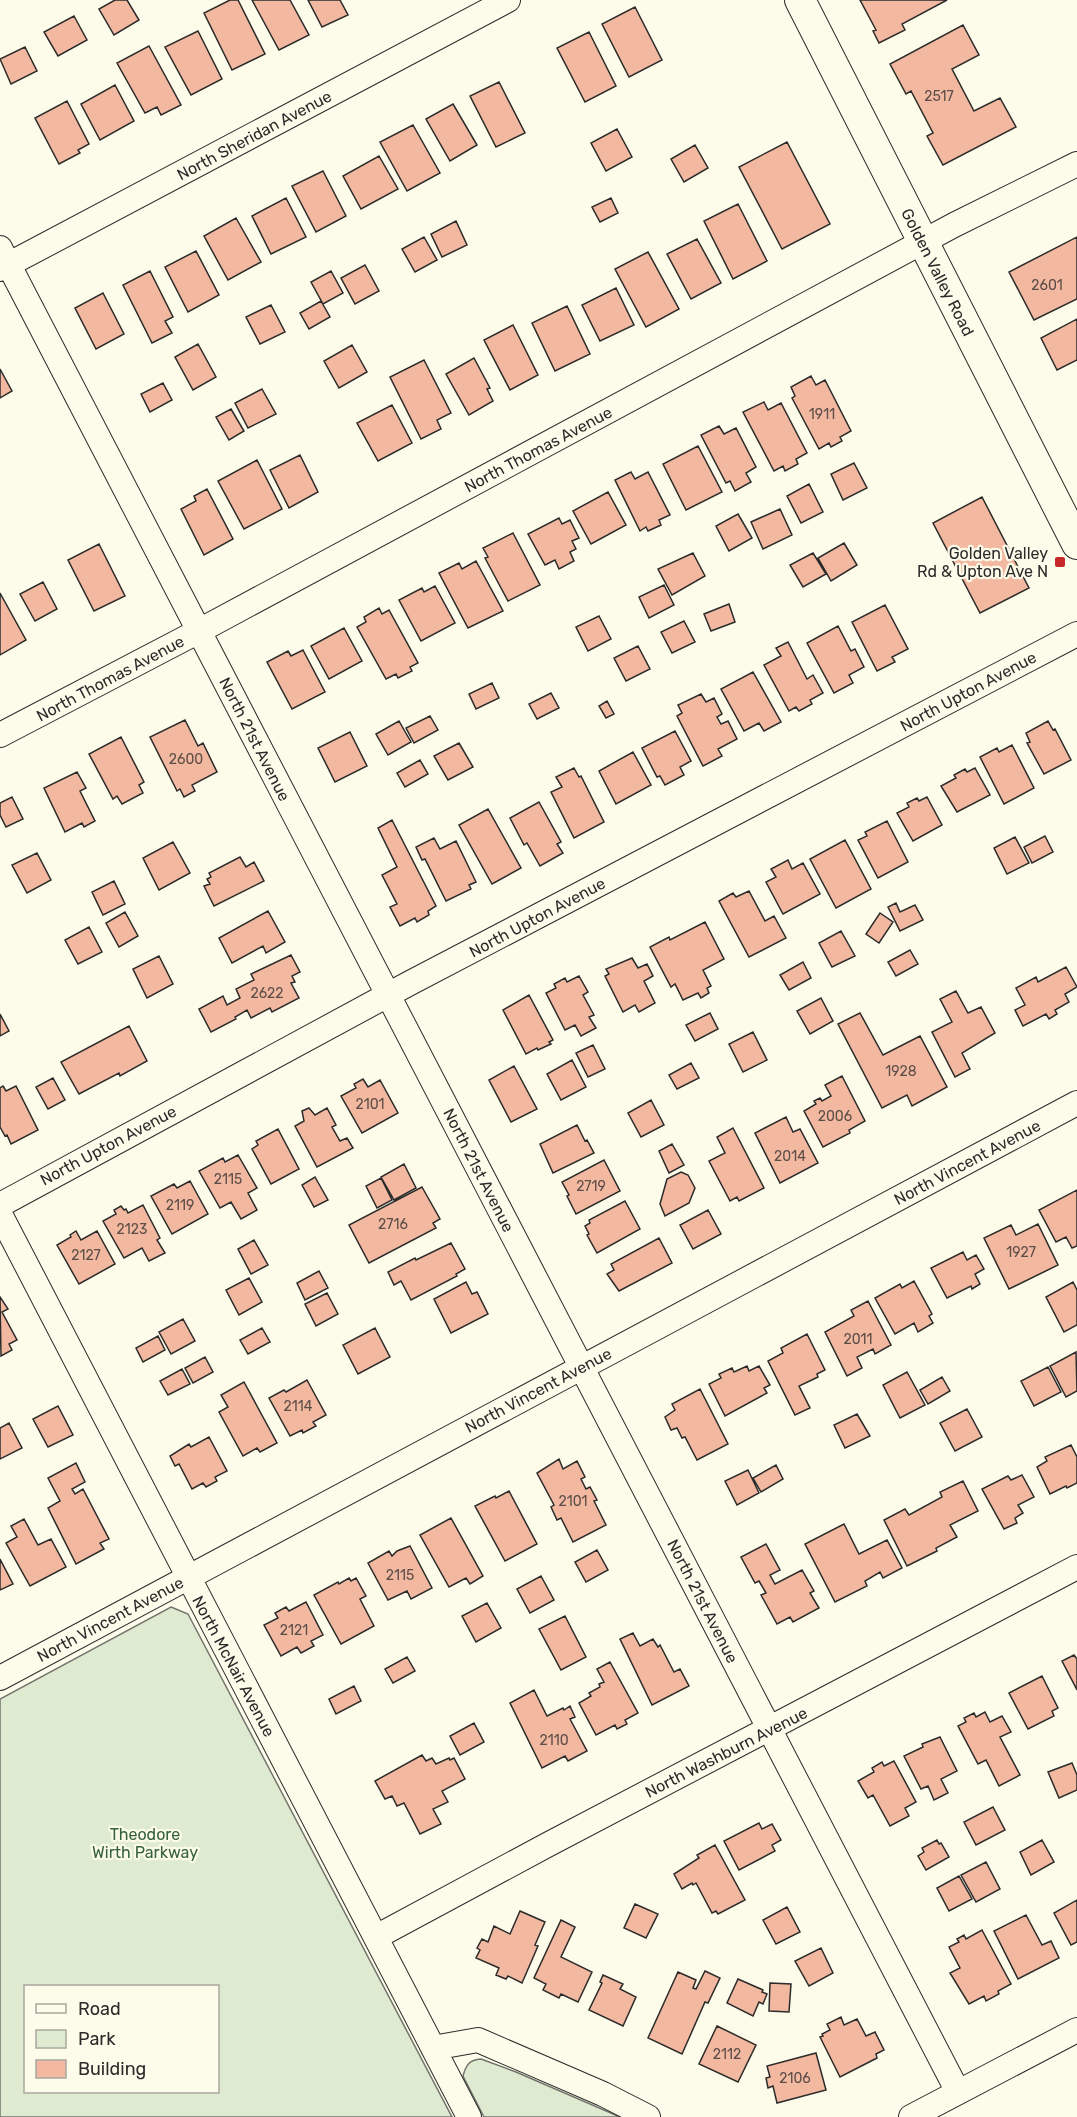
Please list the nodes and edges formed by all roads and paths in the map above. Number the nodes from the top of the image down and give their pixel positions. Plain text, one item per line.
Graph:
1 (508, 0) edge
2 (800, 0) edge
3 (1077, 164) edge
4 (922, 242) junction
5 (3, 261) edge
6 (1077, 544) edge
7 (199, 632) junction
8 (1077, 634) edge
9 (0, 735) edge
10 (388, 995) junction
11 (1077, 1103) edge
12 (0, 1205) edge
13 (0, 1214) edge
14 (582, 1367) junction
15 (1077, 1567) edge
16 (188, 1578) junction
17 (0, 1678) edge
18 (770, 1730) junction
19 (376, 1937) junction
20 (1077, 2030) edge
21 (433, 2048) junction
22 (958, 2092) junction
23 (469, 2117) edge
24 (648, 2117) edge
25 (911, 2117) edge

1 - 5 street, North Sheridan Avenue
2 - 4 street, Golden Valley Road
3 - 4 street, North Thomas Avenue
4 - 6 street, Golden Valley Road
4 - 7 street, North Thomas Avenue
5 - 7 street, North 21st Avenue
7 - 9 street, North Thomas Avenue
7 - 10 street, North 21st Avenue
8 - 10 street, North Upton Avenue
10 - 12 street, North Upton Avenue
10 - 14 street, North 21st Avenue
11 - 14 street, North Vincent Avenue
13 - 16 street, North McNair Avenue
14 - 16 street, North Vincent Avenue
14 - 18 street, North 21st Avenue
15 - 18 street, North Washburn Avenue
16 - 17 street, North Vincent Avenue
16 - 19 street, North McNair Avenue
18 - 19 street, North Washburn Avenue
18 - 22 street, North 21st Avenue
19 - 21 street, North McNair Avenue
20 - 22 street
21 - 23 street, North McNair Avenue
21 - 24 street
22 - 25 street

